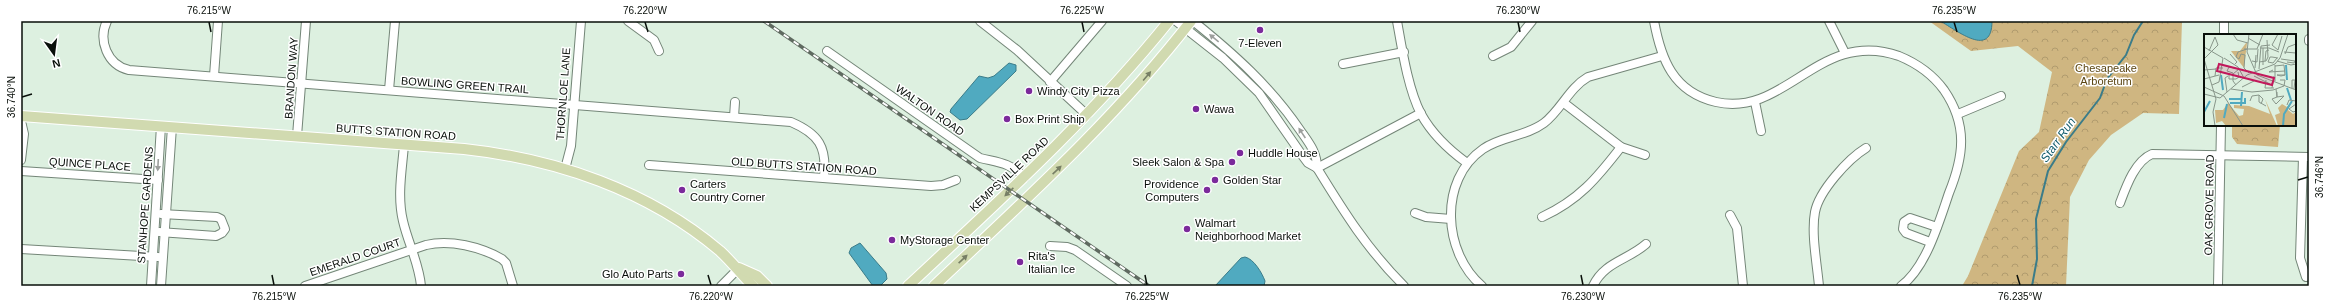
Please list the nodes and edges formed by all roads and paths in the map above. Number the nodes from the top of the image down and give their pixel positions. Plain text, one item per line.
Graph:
1 (107, 21) edge
2 (218, 21) edge
3 (306, 21) edge
4 (395, 21) edge
5 (581, 21) edge
6 (628, 21) edge
7 (980, 21) edge
8 (1169, 21) edge
9 (1176, 21) edge
10 (1397, 21) edge
11 (1532, 21) edge
12 (1654, 21) edge
13 (1829, 21) edge
14 (2224, 21) edge
15 (1100, 22) edge
16 (1190, 23) edge
17 (2224, 34) edge
18 (827, 51) dead end
19 (659, 52) dead end
20 (1404, 52) junction
21 (1845, 53) junction
22 (1493, 56) dead end
23 (1662, 56) junction
24 (1343, 64) dead end
25 (214, 76) junction
26 (1050, 82) junction
27 (301, 83) junction
28 (389, 90) junction
29 (2001, 96) dead end
30 (735, 102) dead end
31 (1755, 102) junction
32 (1564, 103) junction
33 (574, 104) junction
34 (1421, 113) junction
35 (1958, 114) junction
36 (1087, 115) junction
37 (21, 116) edge
38 (734, 117) junction
39 (21, 121) edge
40 (161, 126) junction
41 (172, 126) junction
42 (2222, 126) edge
43 (1761, 131) dead end
44 (297, 136) junction
45 (404, 145) junction
46 (1621, 147) junction
47 (1866, 148) dead end
48 (2221, 154) junction
49 (1645, 155) dead end
50 (2306, 157) edge
51 (21, 160) edge
52 (1467, 163) junction
53 (649, 165) dead end
54 (1317, 168) junction
55 (565, 169) junction
56 (21, 171) edge
57 (824, 177) junction
58 (1025, 177) junction
59 (168, 178) junction
60 (158, 180) junction
61 (956, 180) dead end
62 (157, 192) junction
63 (2120, 203) dead end
64 (1414, 213) dead end
65 (155, 214) junction
66 (166, 214) junction
67 (1730, 215) dead end
68 (1542, 217) dead end
69 (2305, 218) edge
70 (1451, 219) junction
71 (1937, 227) junction
72 (154, 232) junction
73 (164, 233) junction
74 (1930, 242) junction
75 (1646, 244) dead end
76 (1050, 246) dead end
77 (21, 249) edge
78 (412, 249) junction
79 (152, 257) junction
80 (163, 257) junction
81 (739, 268) junction
82 (2306, 277) dead end
83 (151, 286) edge
84 (161, 286) edge
85 (304, 286) edge
86 (421, 286) edge
87 (512, 286) edge
88 (721, 286) edge
89 (753, 286) edge
90 (767, 286) edge
91 (908, 286) edge
92 (934, 286) edge
93 (1127, 286) edge
94 (1404, 286) edge
95 (1482, 286) edge
96 (1592, 286) edge
97 (1743, 286) edge
98 (1819, 286) edge
99 (1901, 286) edge
100 (2218, 286) edge

1 - 25 street, BOWLING GREEN TRAIL
2 - 25 street
3 - 27 street, BRANDON WAY
4 - 28 street
5 - 33 street, THORNLOE LANE
6 - 19 street
7 - 26 street
8 - 36 main road, KEMPSVILLE ROAD
9 - 16 street
10 - 20 street
11 - 22 street
12 - 23 street
13 - 21 street
14 - 17 street
15 - 26 street
16 - 54 street
54 -> 16 street
92 -> 16 main road
18 - 58 street, WALTON ROAD
20 - 24 street
20 - 34 street
21 - 31 street
21 - 35 street
23 - 31 street
23 - 32 street
25 - 27 street, BOWLING GREEN TRAIL
26 - 36 street
27 - 28 street, BOWLING GREEN TRAIL
27 - 44 street, BRANDON WAY
28 - 33 street, BOWLING GREEN TRAIL
29 - 35 street
30 - 38 street
31 - 43 street
32 - 46 street
32 - 52 street
33 - 38 street, BOWLING GREEN TRAIL
33 - 55 street, THORNLOE LANE
34 - 52 street
34 - 54 street
35 - 71 street
36 - 58 main road, KEMPSVILLE ROAD
37 - 40 main road, BUTTS STATION ROAD
38 - 57 street, BOWLING GREEN TRAIL
39 - 51 street
40 - 41 main road, BUTTS STATION ROAD
40 -> 60 street, STANHOPE GARDENS
41 - 44 main road, BUTTS STATION ROAD
41 - 59 street, STANHOPE GARDENS
42 - 48 street, OAK GROVE ROAD
44 - 45 main road, BUTTS STATION ROAD
45 - 55 main road, BUTTS STATION ROAD
45 - 78 street
46 - 49 street
46 - 68 street
47 - 98 street
48 - 50 street
48 - 63 street
48 - 100 street, OAK GROVE ROAD
50 - 69 street
52 - 70 street
53 - 57 street, OLD BUTTS STATION ROAD
54 - 94 street
55 - 81 main road, BUTTS STATION ROAD
56 - 60 street, QUINCE PLACE
57 - 61 street, OLD BUTTS STATION ROAD
58 -> 91 main road, KEMPSVILLE ROAD
59 - 62 street
59 - 66 street, STANHOPE GARDENS
60 - 62 street, STANHOPE GARDENS
62 - 65 street, STANHOPE GARDENS
64 - 70 street
65 - 66 street
65 - 72 street, STANHOPE GARDENS
66 - 73 street, STANHOPE GARDENS
66 - 73 street
67 - 97 street
69 - 82 street
70 - 95 street
71 - 74 street
71 - 74 street
72 - 73 street
72 - 79 street, STANHOPE GARDENS
73 - 80 street, STANHOPE GARDENS
74 - 99 street
75 - 96 street
76 - 93 street
77 - 79 street
78 - 85 street, EMERALD COURT
78 - 86 street
78 - 87 street, EMERALD COURT
79 - 80 street
79 - 83 street, STANHOPE GARDENS
80 - 84 street, STANHOPE GARDENS
81 - 88 street
81 - 89 main road, BUTTS STATION ROAD
81 - 90 main road, BUTTS STATION ROAD

